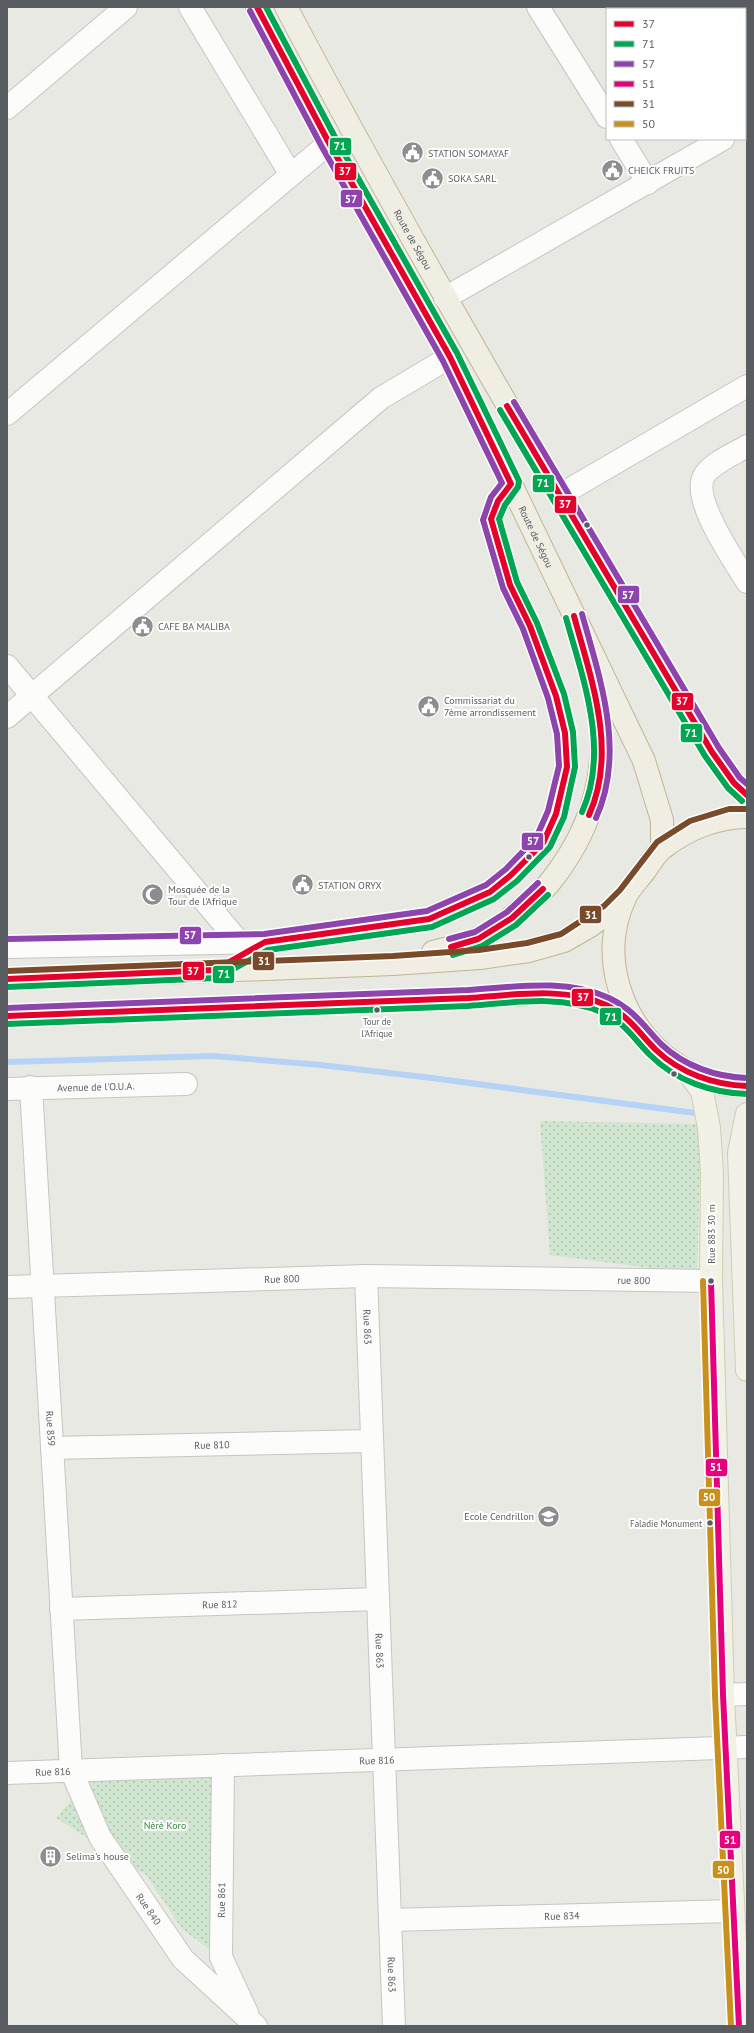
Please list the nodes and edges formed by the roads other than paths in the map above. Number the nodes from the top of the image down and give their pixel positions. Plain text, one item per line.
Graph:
1 (126, 7) edge
2 (190, 7) edge
3 (257, 7) edge
4 (286, 7) edge
5 (538, 7) edge
6 (7, 108) edge
7 (606, 115) edge
8 (622, 140) edge
9 (721, 140) edge
10 (329, 143) junction
11 (291, 175) junction
12 (648, 183) junction
13 (445, 298) junction
14 (450, 357) junction
15 (747, 386) edge
16 (7, 414) edge
17 (747, 446) edge
18 (511, 484) junction
19 (560, 495) junction
20 (747, 582) edge
21 (574, 616) junction
22 (7, 666) edge
23 (32, 696) junction
24 (7, 717) edge
25 (747, 795) edge
26 (747, 817) edge
27 (662, 848) junction
28 (626, 895) junction
29 (239, 942) junction
30 (265, 942) junction
31 (7, 947) edge
32 (393, 964) junction
33 (215, 970) junction
34 (7, 979) edge
35 (7, 1016) edge
36 (634, 1023) junction
37 (686, 1072) junction
38 (186, 1084) dead end
39 (747, 1086) edge
40 (31, 1087) junction
41 (7, 1088) edge
42 (747, 1114) edge
43 (366, 1276) junction
44 (557, 1279) joint
45 (711, 1281) junction
46 (42, 1286) junction
47 (7, 1287) edge
48 (746, 1296) edge
49 (747, 1370) edge
50 (372, 1441) junction
51 (52, 1448) junction
52 (378, 1599) junction
53 (61, 1609) junction
54 (747, 1694) edge
55 (723, 1695) junction
56 (725, 1747) junction
57 (747, 1747) edge
58 (384, 1759) junction
59 (223, 1765) junction
60 (71, 1770) junction
61 (7, 1773) edge
62 (733, 1911) junction
63 (390, 1920) junction
64 (253, 2025) edge
65 (394, 2026) edge
66 (739, 2026) edge

1 - 6 street
2 - 11 street
3 - 10 highway, Route de Ségou
4 - 13 highway, Route de Ségou
5 - 7 street
8 - 12 street
9 - 12 street
10 - 11 street
10 - 14 highway, Route de Ségou
11 - 16 street
12 - 13 street
13 - 19 highway, Route de Ségou
14 - 18 highway, Route de Ségou
14 - 23 street
15 - 19 street
17 - 20 street
18 - 21 highway, Route de Ségou
18 - 30 street
19 - 25 highway, Route de Ségou
21 - 27 highway, Route de Ségou
21 - 32 highway
22 - 23 street
23 - 24 street
23 - 29 street
26 - 27 highway
27 - 28 highway
28 - 32 highway
28 - 36 highway
29 - 30 street
29 - 31 street
30 - 33 street
32 - 33 highway
33 - 34 highway
35 - 36 highway
36 - 37 highway
37 - 39 highway
37 - 45 main road, Rue 883 30 m
38 - 40 street, Avenue de l'O.U.A.
40 - 41 street, Avenue de l'O.U.A.
40 - 46 street, Rue 859
42 - 48 main road
43 - 44 street, Rue 800
43 - 46 street, Rue 800
43 - 50 street, Rue 863
44 - 45 street, rue 800
45 - 55 main road, Rue 883 30 m
46 - 47 street, Rue 800
46 - 51 street, Rue 859
48 - 49 main road
50 - 51 street, Rue 810
50 - 52 street, Rue 863
51 - 53 street, Rue 859
52 - 53 street, Rue 812
52 - 58 street, Rue 863
53 - 60 street, Rue 859
54 - 55 street
55 - 56 main road, Rue 883 30 m
56 - 57 street, Rue 816
56 - 58 street, Rue 816
56 - 62 main road, Rue 883 30 m
58 - 59 street, Rue 816
58 - 63 street, Rue 863
59 - 60 street, Rue 816
59 - 64 street, Rue 861
60 - 61 street, Rue 816
60 - 64 street, Rue 840
62 - 63 street, Rue 834
62 - 66 main road, Rue 883 30 m
63 - 65 street, Rue 863

